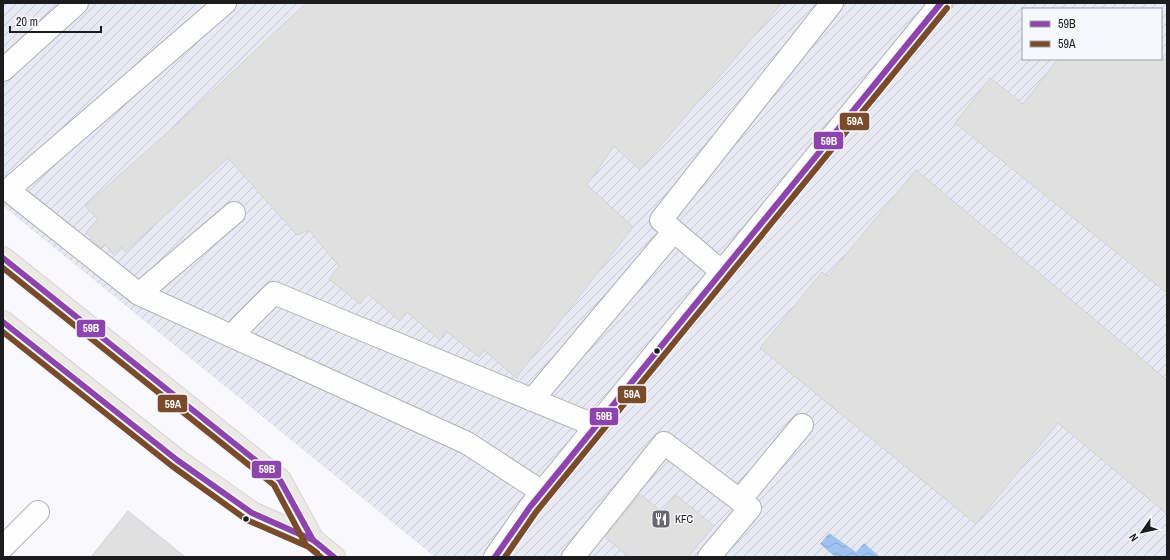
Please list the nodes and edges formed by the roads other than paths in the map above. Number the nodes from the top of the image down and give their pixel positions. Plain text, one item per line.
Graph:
1 (77, 3) edge
2 (225, 3) edge
3 (832, 3) edge
4 (941, 3) edge
5 (3, 70) edge
6 (5, 187) edge
7 (234, 213) dead end
8 (674, 231) junction
9 (3, 258) edge
10 (722, 272) junction
11 (139, 294) junction
12 (3, 322) edge
13 (231, 336) junction
14 (532, 400) junction
15 (802, 425) dead end
16 (596, 426) junction
17 (542, 492) junction
18 (745, 504) junction
19 (38, 512) dead end
20 (313, 540) junction
21 (3, 547) edge
22 (334, 557) edge
23 (495, 557) edge
24 (573, 557) edge
25 (708, 557) edge

1 - 5 street
2 - 6 street
3 - 8 street
4 - 10 street
6 - 11 street
7 - 11 street
8 - 10 street
8 - 14 street
9 - 20 main road
10 - 16 street
11 - 13 street
12 - 20 main road
13 - 14 street
13 - 17 street
14 - 16 street
15 - 18 street
16 - 17 street
17 - 23 street
18 - 24 street
18 - 25 street
19 - 21 street
20 - 22 main road

